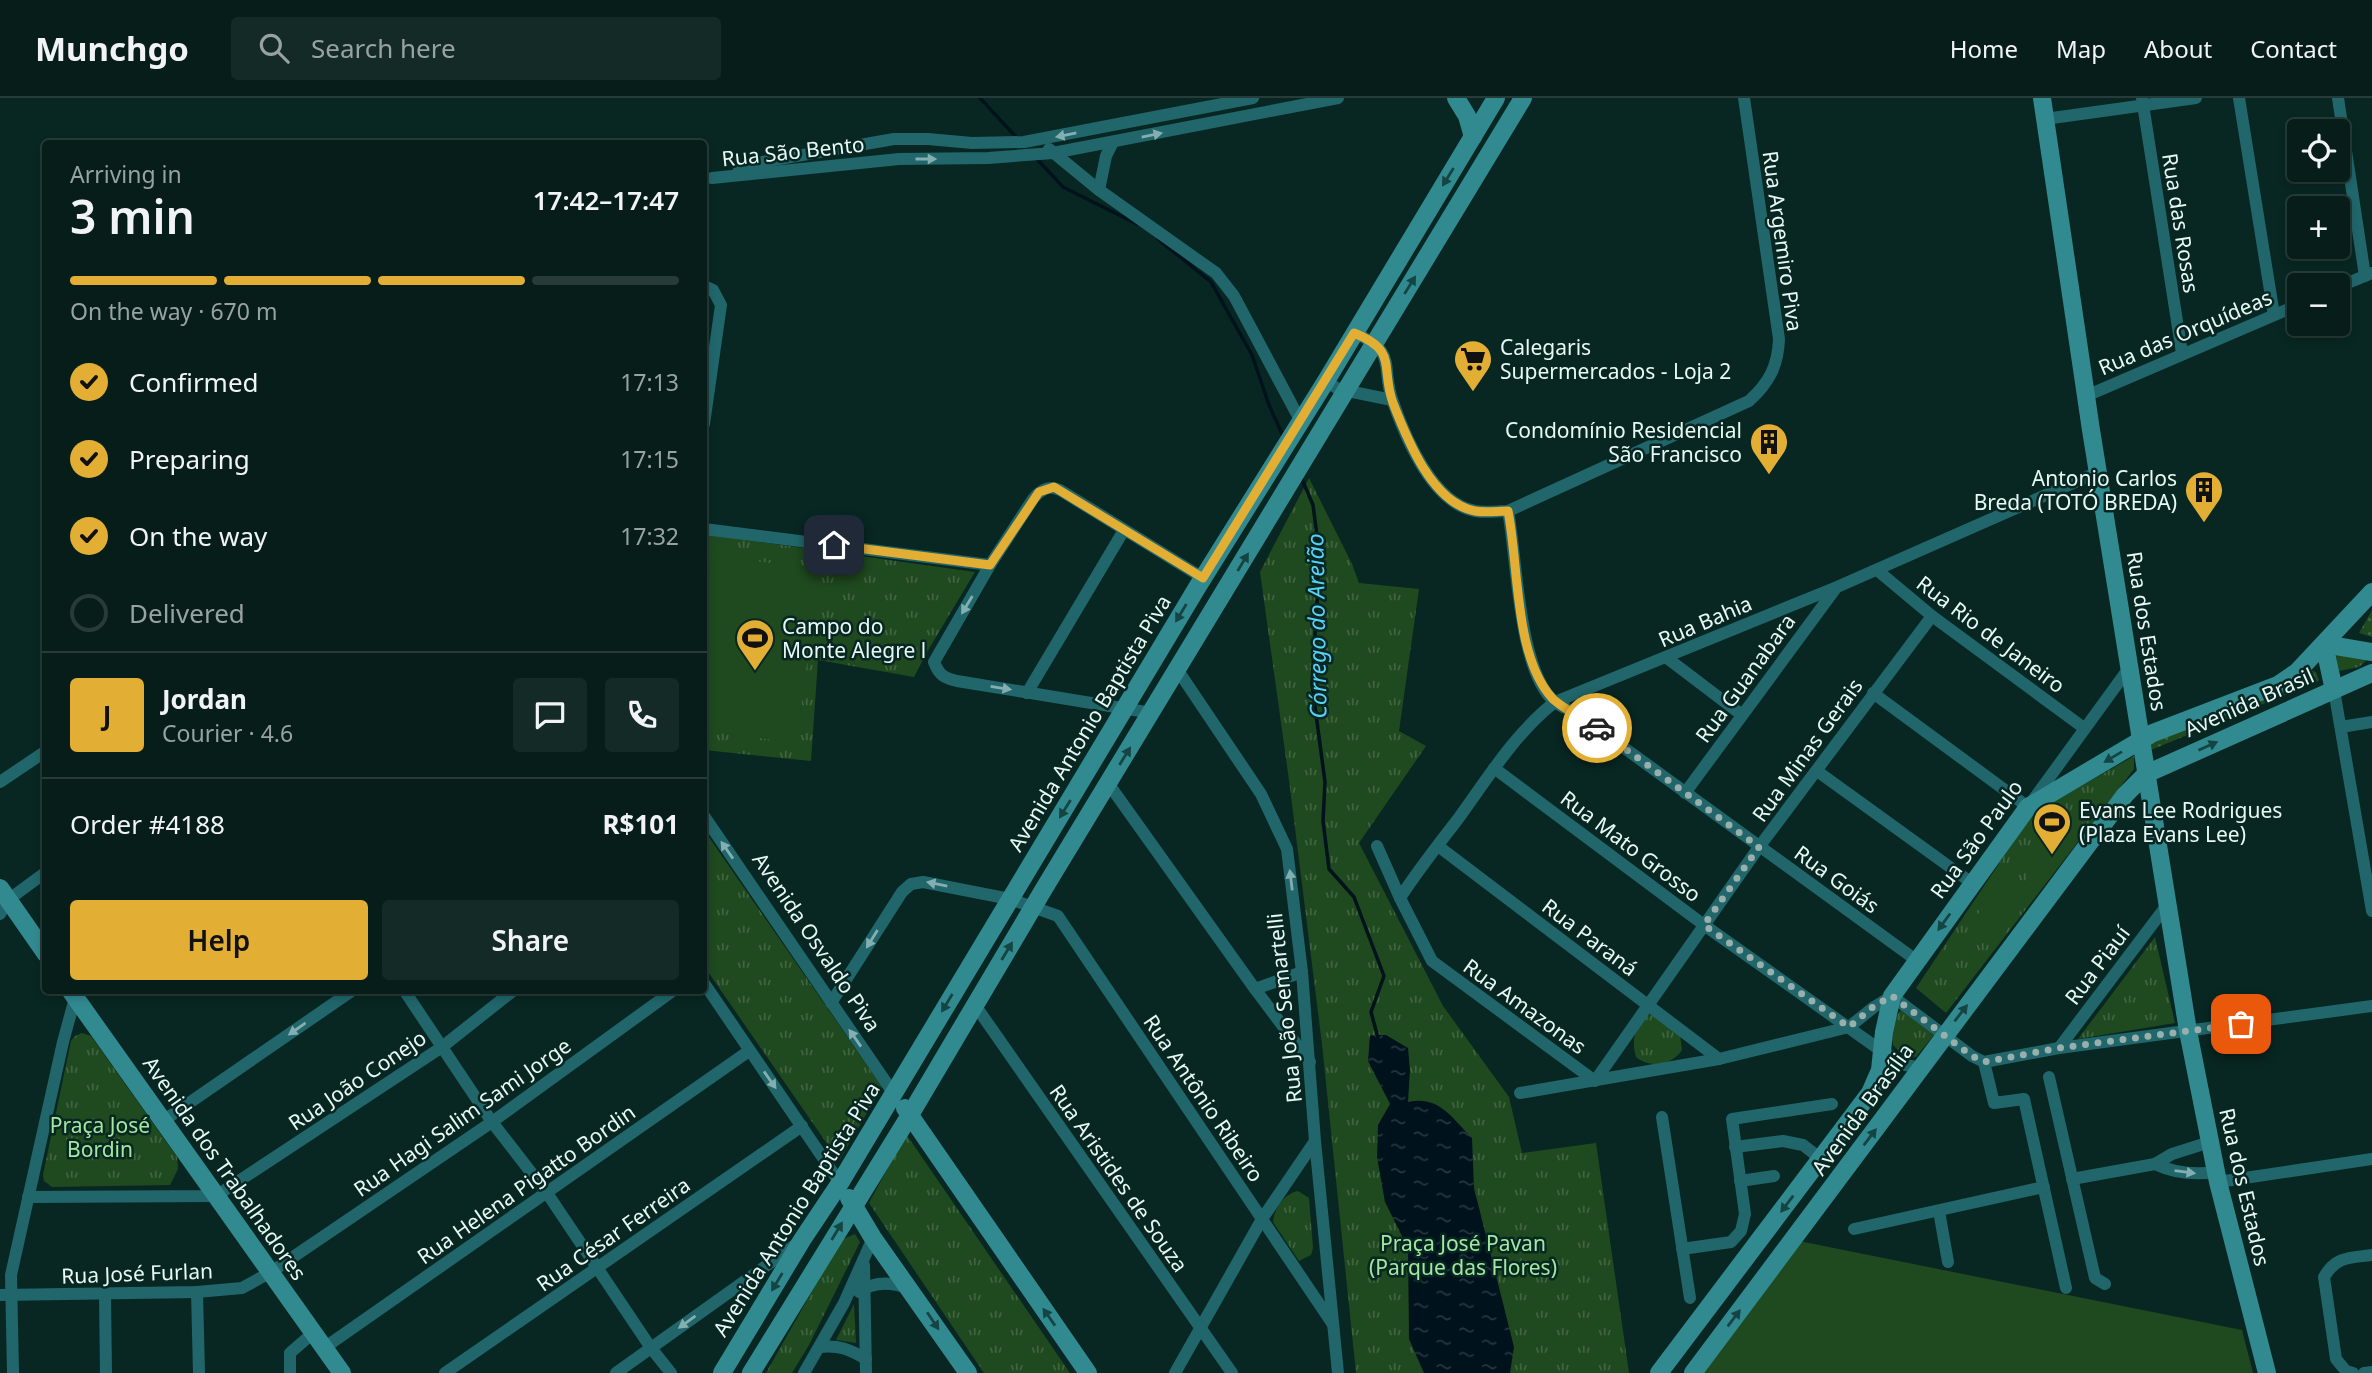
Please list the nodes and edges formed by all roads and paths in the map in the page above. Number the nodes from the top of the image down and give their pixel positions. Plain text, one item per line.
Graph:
1 (1253, 98) edge
2 (1338, 98) edge
3 (1456, 98) edge
4 (1496, 98) edge
5 (1523, 98) edge
6 (1744, 98) edge
7 (2042, 98) edge
8 (2196, 98) edge
9 (2239, 98) edge
10 (2338, 98) edge
11 (2143, 102) edge
12 (2045, 119) junction
13 (1473, 137) junction
14 (894, 139) junction
15 (1041, 140) junction
16 (1114, 142) junction
17 (1053, 153) junction
18 (899, 159) junction
19 (1099, 190) junction
20 (2368, 274) edge
21 (2350, 282) edge
22 (708, 288) edge
23 (1371, 304) junction
24 (2287, 310) edge
25 (2274, 315) junction
26 (1390, 317) junction
27 (1354, 333) junction
28 (1375, 343) junction
29 (2182, 353) junction
30 (1326, 381) junction
31 (1347, 391) junction
32 (2086, 396) junction
33 (1392, 400) junction
34 (707, 403) edge
35 (1296, 428) junction
36 (2098, 472) junction
37 (1259, 489) junction
38 (1280, 500) junction
39 (1508, 511) junction
40 (707, 528) edge
41 (1124, 530) junction
42 (990, 565) junction
43 (1877, 570) junction
44 (1203, 578) junction
45 (1837, 587) junction
46 (2372, 592) edge
47 (1932, 616) junction
48 (2324, 644) junction
49 (2372, 652) edge
50 (1667, 658) junction
51 (2129, 668) junction
52 (1177, 669) junction
53 (2372, 673) edge
54 (2334, 690) junction
55 (1027, 692) junction
56 (1873, 693) junction
57 (1555, 702) junction
58 (1124, 709) junction
59 (1152, 713) junction
60 (1742, 715) junction
61 (2372, 722) edge
62 (2341, 727) junction
63 (2084, 728) junction
64 (2140, 741) junction
65 (42, 754) edge
66 (1494, 768) junction
67 (1817, 771) junction
68 (2146, 774) junction
69 (0, 782) edge
70 (1108, 783) junction
71 (1685, 793) junction
72 (2028, 807) junction
73 (707, 823) edge
74 (1377, 846) dead end
75 (1438, 846) junction
76 (1759, 847) junction
77 (42, 875) edge
78 (1972, 883) junction
79 (1400, 898) junction
80 (1010, 899) junction
81 (3, 901) edge
82 (2167, 905) junction
83 (1034, 906) junction
84 (2372, 911) edge
85 (1704, 925) junction
86 (42, 949) edge
87 (1916, 960) junction
88 (1303, 972) junction
89 (707, 987) edge
90 (1255, 989) junction
91 (72, 994) edge
92 (347, 994) edge
93 (407, 994) edge
94 (509, 994) edge
95 (668, 994) edge
96 (1892, 996) junction
97 (831, 1003) junction
98 (975, 1005) junction
99 (1648, 1005) junction
100 (2372, 1006) edge
101 (1849, 1027) junction
102 (2188, 1031) junction
103 (1944, 1034) junction
104 (442, 1046) junction
105 (2059, 1048) junction
106 (750, 1051) junction
107 (1883, 1052) junction
108 (1719, 1059) junction
109 (1984, 1062) junction
110 (1311, 1063) junction
111 (1921, 1068) junction
112 (2049, 1077) dead end
113 (1595, 1081) junction
114 (1520, 1093) dead end
115 (894, 1094) junction
116 (1832, 1104) dead end
117 (910, 1115) junction
118 (1662, 1117) dead end
119 (163, 1121) junction
120 (492, 1122) junction
121 (802, 1126) junction
122 (1315, 1141) junction
123 (2210, 1142) junction
124 (1735, 1147) junction
125 (2372, 1158) edge
126 (1821, 1159) junction
127 (2155, 1164) junction
128 (1774, 1176) dead end
129 (2217, 1177) junction
130 (2072, 1179) junction
131 (1740, 1181) junction
132 (840, 1183) junction
133 (2044, 1187) junction
134 (547, 1193) junction
135 (216, 1196) junction
136 (28, 1197) junction
137 (853, 1205) junction
138 (1939, 1211) junction
139 (1262, 1219) junction
140 (1854, 1229) dead end
141 (873, 1238) junction
142 (802, 1240) junction
143 (1682, 1249) junction
144 (2372, 1255) edge
145 (864, 1262) junction
146 (1948, 1262) dead end
147 (597, 1268) junction
148 (271, 1272) junction
149 (2105, 1284) dead end
150 (865, 1288) junction
151 (911, 1288) junction
152 (2066, 1288) dead end
153 (197, 1292) junction
154 (105, 1294) junction
155 (6, 1295) edge
156 (1690, 1298) dead end
157 (844, 1303) junction
158 (1332, 1323) junction
159 (1201, 1329) junction
160 (313, 1333) junction
161 (820, 1347) junction
162 (324, 1348) junction
163 (651, 1348) junction
164 (866, 1359) junction
165 (2372, 1372) edge
166 (13, 1373) edge
167 (106, 1373) edge
168 (199, 1373) edge
169 (290, 1373) edge
170 (342, 1373) edge
171 (445, 1373) edge
172 (616, 1373) edge
173 (671, 1373) edge
174 (722, 1373) edge
175 (751, 1373) edge
176 (804, 1373) edge
177 (866, 1373) edge
178 (968, 1373) edge
179 (1088, 1373) edge
180 (1174, 1373) edge
181 (1231, 1373) edge
182 (1338, 1373) edge
183 (1659, 1373) edge
184 (1693, 1373) edge
185 (2267, 1373) edge
186 (2353, 1373) edge
187 (2364, 1373) edge

1 -> 15 street, Rua São Bento
16 -> 2 street, Rua São Bento
3 - 13 main road
4 - 13 main road, Avenida Antonio Baptista Piva
26 -> 5 main road
6 - 39 street, Rua Argemiro Piva
7 - 12 main road, Rua dos Estados
8 - 11 street
9 - 25 street
10 - 20 street
11 - 12 street
11 - 29 street, Rua das Rosas
12 - 32 main road, Rua dos Estados
13 -> 23 main road, Avenida Antonio Baptista Piva
14 - 15 street, Rua São Bento
14 - 18 street
14 - 18 street, Rua São Bento
15 - 17 street
16 - 17 street, Rua São Bento
16 - 19 street
18 -> 17 street, Rua São Bento
17 - 19 street
19 - 35 street
20 - 21 street
22 - 34 street
23 - 26 main road
23 - 27 main road, Avenida Antonio Baptista Piva
24 - 25 street, Rua das Orquídeas
25 - 29 street, Rua das Orquídeas
26 - 28 main road
27 - 28 street
27 - 30 main road, Avenida Antonio Baptista Piva
28 - 31 main road
28 - 33 street, Rua Argemiro Piva
29 - 32 street, Rua das Orquídeas
30 - 31 street
30 - 35 main road, Avenida Antonio Baptista Piva
31 - 33 street
31 - 38 main road
32 - 36 main road, Rua dos Estados
33 - 39 street, Rua Argemiro Piva
35 - 37 main road, Avenida Antonio Baptista Piva
36 - 43 street, Rua Bahia
36 - 51 main road, Rua dos Estados
37 - 38 main road
37 - 44 main road, Avenida Antonio Baptista Piva
52 -> 38 main road
39 - 57 street, Rua Goiás
40 - 42 street
41 - 42 street
41 - 44 street
41 - 55 street
42 -> 55 street
43 - 45 street, Rua Bahia
43 - 47 street, Rua Rio de Janeiro
44 -> 58 main road, Avenida Antonio Baptista Piva
45 - 50 street, Rua Bahia
45 - 60 street, Rua Guanabara
46 - 48 main road
47 - 56 street, Rua Minas Gerais
47 - 63 street, Rua Rio de Janeiro
48 - 49 main road
48 - 54 main road
48 - 64 main road
50 - 57 street, Rua Bahia
50 - 60 street
51 - 63 street, Rua São Paulo
51 - 64 main road, Rua dos Estados
52 - 59 main road
88 -> 52 street, Rua João Semartelli
53 - 54 main road, Avenida Brasil
54 - 62 street
68 -> 54 main road, Avenida Brasil
55 - 58 street
56 - 67 street, Rua Minas Gerais
56 - 72 street
57 - 66 street, Rua Bahia
57 - 71 street, Rua Goiás
58 - 59 street
58 -> 80 main road, Avenida Antonio Baptista Piva
70 -> 59 main road
60 - 71 street, Rua Guanabara
61 - 62 street
62 - 84 street
63 - 72 street, Rua São Paulo
64 - 68 main road, Rua dos Estados
64 -> 72 main road
65 - 69 street
66 - 75 street, Rua Bahia
66 - 85 street, Rua Mato Grosso
67 - 76 street, Rua Minas Gerais
67 - 78 street
68 - 82 main road, Rua dos Estados
103 -> 68 main road, Avenida Brasília
70 - 83 main road
70 - 90 street
71 - 76 street, Rua Goiás
72 - 78 main road, Rua São Paulo
97 -> 73 street, Avenida Osvaldo Piva
74 - 79 street
75 - 79 street, Rua Bahia
75 - 99 street, Rua Paraná
76 - 85 street, Rua Minas Gerais
76 - 87 street, Rua Goiás
77 - 81 street
78 -> 87 main road, Rua São Paulo
79 - 113 street, Rua Amazonas
80 - 83 street, Rua Antônio Ribeiro
80 -> 97 street, Rua Antônio Ribeiro
80 -> 115 main road, Avenida Antonio Baptista Piva
81 - 86 main road
82 - 102 main road, Rua dos Estados
82 - 105 street, Rua Piauí
98 -> 83 main road
83 - 139 street, Rua Antônio Ribeiro
85 - 99 street, Rua Minas Gerais
85 - 101 street, Rua Mato Grosso
87 - 96 main road, Rua São Paulo
88 - 90 street
88 - 110 street, Rua João Semartelli
89 - 106 street
90 - 110 street
91 - 119 main road, Avenida dos Trabalhadores
91 - 136 street
92 -> 119 street
93 - 104 street
94 - 104 street, Rua João Conejo
95 - 120 street, Rua Hagi Salim Sami Jorge
96 - 101 street, Rua São Paulo
96 - 103 street
96 - 107 main road, Avenida Brasília
115 -> 97 street, Avenida Osvaldo Piva
98 - 117 main road
98 - 159 street, Rua Aristides de Souza
99 - 108 street, Rua Paraná
99 - 113 street, Rua Minas Gerais
100 - 102 street
101 - 107 street
101 - 108 street, Rua São Paulo
102 - 105 street
102 - 123 main road, Rua dos Estados
103 - 109 street
103 - 111 main road, Avenida Brasília
104 - 120 street
104 - 135 street, Rua João Conejo
105 - 109 street
106 -> 121 street
106 - 134 street, Rua Helena Pigatto Bordin
107 - 111 street
107 - 126 main road, Avenida Brasília
108 - 113 street, Rua São Paulo
109 - 133 street
110 - 122 street, Rua João Semartelli
184 -> 111 main road, Avenida Brasília
112 - 130 street
113 - 114 street, Rua São Paulo
115 - 117 main road
115 - 132 main road, Avenida Antonio Baptista Piva
116 - 124 street
117 - 137 main road
179 -> 117 main road
118 - 143 street
119 - 135 main road, Avenida dos Trabalhadores
120 - 134 street
120 - 148 street, Rua Hagi Salim Sami Jorge
121 - 132 street
121 - 147 street, Rua César Ferreira
122 - 139 street
122 - 158 street, Rua João Semartelli
123 - 127 street
123 - 129 main road, Rua dos Estados
124 - 126 street
124 - 131 street
125 - 129 street
126 -> 183 main road, Avenida Brasília
127 -> 129 street
127 - 130 street
128 - 131 street
129 - 185 main road, Rua dos Estados
130 - 149 street
131 - 143 street
132 - 137 main road
132 - 142 main road, Avenida Antonio Baptista Piva
133 - 138 street
133 - 152 street
134 - 147 street
134 - 162 street, Rua Helena Pigatto Bordin
135 - 136 street
135 - 148 main road, Avenida dos Trabalhadores
136 - 155 street
137 - 141 main road
175 -> 137 main road
138 - 140 street
138 - 146 street
139 - 158 street, Rua Antônio Ribeiro
139 - 159 street
141 - 145 street
141 - 151 main road
142 -> 163 street
142 -> 174 main road, Avenida Antonio Baptista Piva
143 - 156 street
144 - 186 street
145 - 150 street
145 - 157 street
147 - 163 street
147 - 171 street, Rua César Ferreira
148 - 153 street, Rua José Furlan
148 - 160 main road, Avenida dos Trabalhadores
150 - 151 street
150 - 157 street
150 - 164 street
151 -> 178 main road
153 - 154 street, Rua José Furlan
153 - 168 street
154 - 155 street, Rua José Furlan
154 - 167 street
155 - 166 street
157 - 161 street
158 - 182 street, Rua João Semartelli
159 - 180 street
159 - 181 street, Rua Aristides de Souza
160 - 162 main road, Avenida dos Trabalhadores
160 - 169 street
161 - 164 street
161 - 176 street
162 - 170 main road, Avenida dos Trabalhadores
163 - 172 street
163 - 173 street
164 - 177 street
165 - 187 street

